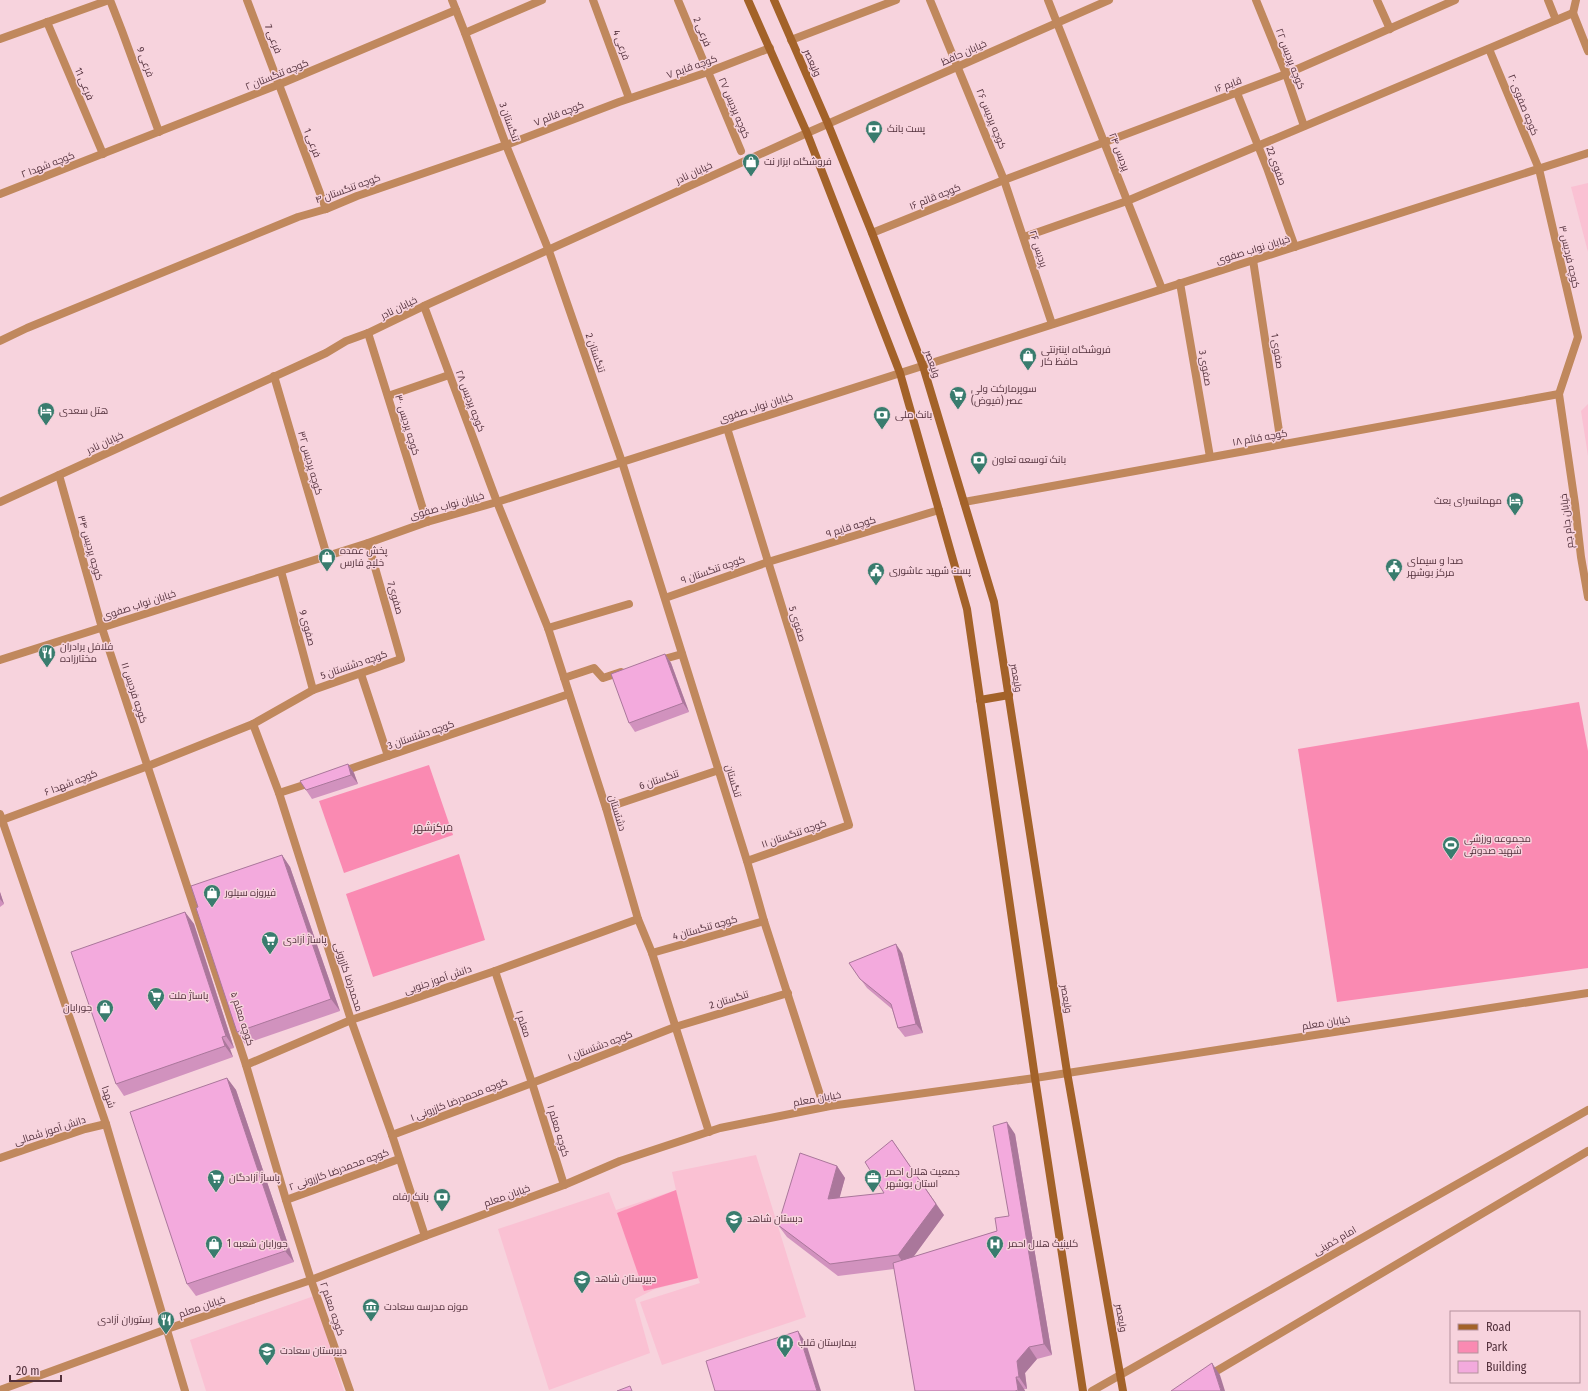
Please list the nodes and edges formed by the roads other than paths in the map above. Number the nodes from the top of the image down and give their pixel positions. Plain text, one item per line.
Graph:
1 (110, 0) edge
2 (247, 0) edge
3 (452, 0) edge
4 (542, 0) edge
5 (593, 0) edge
6 (678, 0) edge
7 (748, 0) edge
8 (774, 0) edge
9 (896, 0) edge
10 (930, 0) edge
11 (1048, 0) edge
12 (1109, 0) edge
13 (1256, 0) edge
14 (1377, 0) edge
15 (1455, 0) edge
16 (1548, 0) edge
17 (1576, 0) edge
18 (525, 3) edge
19 (456, 10) junction
20 (1573, 13) junction
21 (1556, 20) junction
22 (47, 22) junction
23 (1057, 23) junction
24 (1390, 29) junction
25 (465, 32) junction
26 (0, 39) edge
27 (791, 40) junction
28 (770, 48) junction
29 (1489, 49) junction
30 (1588, 51) edge
31 (958, 66) junction
32 (708, 72) junction
33 (1286, 74) junction
34 (280, 84) junction
35 (1237, 93) junction
36 (629, 98) junction
37 (619, 102) joint
38 (828, 124) junction
39 (1304, 126) junction
40 (159, 132) junction
41 (807, 133) junction
42 (1105, 142) junction
43 (506, 145) junction
44 (1258, 145) junction
45 (741, 151) dead end
46 (1588, 153) edge
47 (103, 154) junction
48 (1538, 169) junction
49 (1004, 180) junction
50 (0, 194) edge
51 (1128, 201) junction
52 (326, 209) junction
53 (872, 232) junction
54 (1024, 237) junction
55 (1295, 248) junction
56 (549, 251) junction
57 (1253, 260) junction
58 (1180, 283) junction
59 (1162, 289) junction
60 (424, 306) junction
61 (1052, 324) junction
62 (368, 333) junction
63 (0, 341) edge
64 (923, 366) junction
65 (900, 373) junction
66 (449, 375) junction
67 (274, 376) junction
68 (1559, 394) junction
69 (388, 396) junction
70 (727, 428) junction
71 (1281, 444) junction
72 (1210, 457) junction
73 (622, 462) junction
74 (59, 475) junction
75 (0, 502) edge
76 (498, 502) junction
77 (964, 502) junction
78 (939, 510) junction
79 (427, 522) junction
80 (368, 543) junction
81 (327, 556) junction
82 (768, 562) junction
83 (281, 571) junction
84 (1588, 596) edge
85 (665, 598) junction
86 (629, 604) dead end
87 (102, 628) junction
88 (548, 628) junction
89 (682, 654) junction
90 (401, 659) joint
91 (0, 660) edge
92 (646, 665) edge
93 (632, 669) edge
94 (361, 674) junction
95 (564, 678) junction
96 (313, 690) junction
97 (569, 694) junction
98 (1009, 695) junction
99 (980, 700) junction
100 (253, 724) junction
101 (388, 756) junction
102 (148, 766) junction
103 (719, 770) junction
104 (279, 793) junction
105 (606, 808) junction
106 (1, 817) edge
107 (849, 825) joint
108 (747, 861) junction
109 (638, 919) junction
110 (764, 921) junction
111 (652, 954) junction
112 (494, 971) junction
113 (788, 993) junction
114 (1588, 993) edge
115 (351, 1020) junction
116 (675, 1027) junction
117 (246, 1065) junction
118 (1067, 1072) junction
119 (1035, 1078) junction
120 (532, 1083) junction
121 (824, 1107) junction
122 (1588, 1110) edge
123 (106, 1124) junction
124 (709, 1132) junction
125 (392, 1135) junction
126 (1588, 1152) edge
127 (0, 1158) edge
128 (399, 1159) junction
129 (564, 1185) junction
130 (286, 1200) junction
131 (425, 1236) junction
132 (311, 1280) junction
133 (167, 1330) junction
134 (1120, 1374) junction
135 (1203, 1379) edge
136 (0, 1390) edge
137 (185, 1391) edge
138 (350, 1391) edge
139 (1083, 1391) edge
140 (1092, 1391) edge
141 (1123, 1391) edge

1 - 22 street
1 - 40 street, فرعی 9
2 - 34 street, فرعی 7
3 - 19 street, تنگستان 3
4 - 18 street
5 - 36 street, فرعی 4
6 - 32 street, فرعی 2
7 - 28 main road
8 - 27 main road, ولیعصر
9 - 27 street
10 - 31 street, کوچه پردیس ۲۶
11 - 23 street, پردیس ۲۴
12 - 23 street, خیابان حافظ
13 - 33 street, کوچه پردیس ۲۲
14 - 24 street
15 - 24 street, قایم ۱۶
16 - 21 street
17 - 20 street
18 - 25 street
19 - 25 street, تنگستان 3
19 - 34 street, کوچه تنگستان ۲
20 - 21 street
20 - 30 street
21 - 29 street
22 - 26 street
22 - 47 street, فرعی 11
23 - 31 street, خیابان حافظ
23 - 42 street, پردیس ۲۴
24 - 33 street, قایم ۱۶
25 - 43 street, تنگستان 3
27 - 38 main road, ولیعصر
28 - 32 street, کوچه قایم ۷
28 - 41 main road
29 - 39 street
29 - 48 street, کوچه صفوی ۲۰
31 - 38 street, خیابان حافظ
31 - 49 street, کوچه پردیس ۲۶
32 - 36 street, کوچه قایم ۷
32 - 45 street, کوچه پردیس ۲۷
33 - 35 street, قایم ۱۶
33 - 39 street, کوچه پردیس ۲۲
34 - 40 street, کوچه تنگستان ۲
34 - 52 street, فرعی 1
35 - 42 street, قایم ۱۶
35 - 44 street, صفوی 22
36 - 37 street, کوچه قایم ۷
37 - 43 street, کوچه قائم ۷
38 - 41 street, خیابان حافظ
38 - 53 main road, ولیعصر
39 - 44 street
40 - 47 street, کوچه تنگستان ۲
41 - 56 street, خیابان نادر
41 - 65 main road
42 - 49 street, قایم ۱۶
42 - 51 street, پردیس ۲۴
43 - 52 street, کوچه تنگستان ۴
43 - 56 street, تنگستان 3
44 - 51 street
44 - 55 street, صفوی 22
46 - 48 street, خیابان نواب صفوی
47 - 50 street, کوچه شهدا ۲
48 - 55 street, خیابان نواب صفوی
48 - 68 street, کوچه فردیس ۳
49 - 53 street, کوچه قائم ۱۶
49 - 54 street, پردیس ۲۶
51 - 54 street
51 - 59 street, پردیس ۲۴
52 - 63 street, کوچه تنگستان ۴
53 - 64 main road, ولیعصر
54 - 61 street, پردیس ۲۶
55 - 57 street, خیابان نواب صفوی
56 - 60 street, خیابان نادر
56 - 73 street, تنگستان 2
57 - 58 street, خیابان نواب صفوی
57 - 71 street, صفوی 1
58 - 59 street, خیابان نواب صفوی
58 - 72 street, صفوی 3
59 - 61 street, خیابان نواب صفوی
60 - 62 street, خیابان نادر
60 - 66 street, کوچه پردیس ۲۸
61 - 64 street, خیابان نواب صفوی
62 - 67 street, خیابان نادر
62 - 69 street, کوچه پردیس ۳۰
64 - 65 street, خیابان نواب صفوی
64 - 77 main road, ولیعصر
65 - 70 street, خیابان نواب صفوی
65 - 78 main road
66 - 69 street
66 - 76 street, کوچه پردیس ۲۸
67 - 74 street, خیابان نادر
67 - 81 street, کوچه پردیس ۳۲
68 - 71 street, کوچه قائم ۱۸
68 - 84 street, خیابان جام جم
69 - 79 street, کوچه پردیس ۳۰
70 - 73 street, خیابان نواب صفوی
70 - 82 street, صفوی 5
71 - 72 street, کوچه قائم ۱۸
72 - 77 street, کوچه قائم ۱۸
73 - 76 street, خیابان نواب صفوی
73 - 85 street, تنگستان
74 - 75 street, خیابان نادر
74 - 87 street, کوچه پردیس ۳۴
76 - 79 street, خیابان نواب صفوی
76 - 88 street, دشتستان
77 - 98 main road, ولیعصر
78 - 82 street, کوچه قایم ۹
78 - 99 main road
79 - 80 street, خیابان نواب صفوی
80 - 81 street, خیابان نواب صفوی
80 - 90 street, صفوی7
81 - 83 street, خیابان نواب صفوی
82 - 85 street, کوچه تنگستان ۹
82 - 107 street, صفوی 5
83 - 87 street, خیابان نواب صفوی
83 - 96 street, صفوی 9
85 - 89 street, تنگستان
86 - 88 street
87 - 91 street, خیابان نواب صفوی
87 - 102 street, کوچه فردیس ۱۱
88 - 95 street, دشتستان
89 - 92 street
89 - 103 street, تنگستان
90 - 94 street, کوچه دشتستان 5
93 - 95 street
94 - 96 street, کوچه دشتستان 5
94 - 101 street
95 - 97 street, دشتستان
96 - 100 street, کوچه دشتستان 5
97 - 101 street, کوچه دشتستان 3
97 - 105 street, دشتستان
98 - 99 main road
98 - 118 main road, ولیعصر
99 - 119 main road
100 - 102 street, کوچه شهدا ۶
100 - 104 street, محمدرضا کازرونی
101 - 104 street, کوچه دشتستان 3
102 - 106 street, کوچه شهدا ۶
102 - 117 street, کوچه معلم ۵
103 - 105 street, تنگستان 6
103 - 108 street, تنگستان
104 - 115 street, محمدرضا کازرونی
105 - 109 street, دشتستان
106 - 123 street, شهدا
107 - 108 street, کوچه تنگستان ۱۱
108 - 110 street, تنگستان
109 - 111 street, دشتستان
109 - 112 street, دانش آموز جنوبی
110 - 111 street, کوچه تنگستان 4
110 - 113 street, تنگستان
111 - 116 street, دشتستان
112 - 115 street, دانش آموز جنوبی
112 - 120 street, معلم ۱
113 - 116 street, تنگستان 2
113 - 121 street, تنگستان
114 - 118 street, خیابان معلم
115 - 117 street, دانش آموز جنوبی
115 - 125 street, محمدرضا کازرونی
116 - 120 street, کوچه دشتستان ۱
116 - 124 street, دشتستان
117 - 130 street, کوچه معلم ۵
118 - 119 street, خیابان معلم
118 - 134 main road, ولیعصر
119 - 121 street, خیابان معلم
119 - 139 main road
120 - 125 street, کوچه محمدرضا کازرونی ۱
120 - 129 street, کوچه معلم ۱
121 - 124 street, خیابان معلم
122 - 134 street, امام خمینی
123 - 127 street, دانش آموز شمالی
123 - 133 street, شهدا
124 - 129 street, خیابان معلم
125 - 128 street, محمدرضا کازرونی
126 - 135 street
128 - 130 street, کوچه محمدرضا کازرونی ۲
128 - 131 street, محمدرضا کازرونی
129 - 131 street, خیابان معلم
130 - 132 street, کوچه معلم ۵
131 - 132 street, خیابان معلم
132 - 133 street, خیابان معلم
132 - 138 street, کوچه معلم ۲
133 - 136 street, خیابان معلم
133 - 137 street, شهدا
134 - 140 street, امام خمینی
134 - 141 main road, ولیعصر

